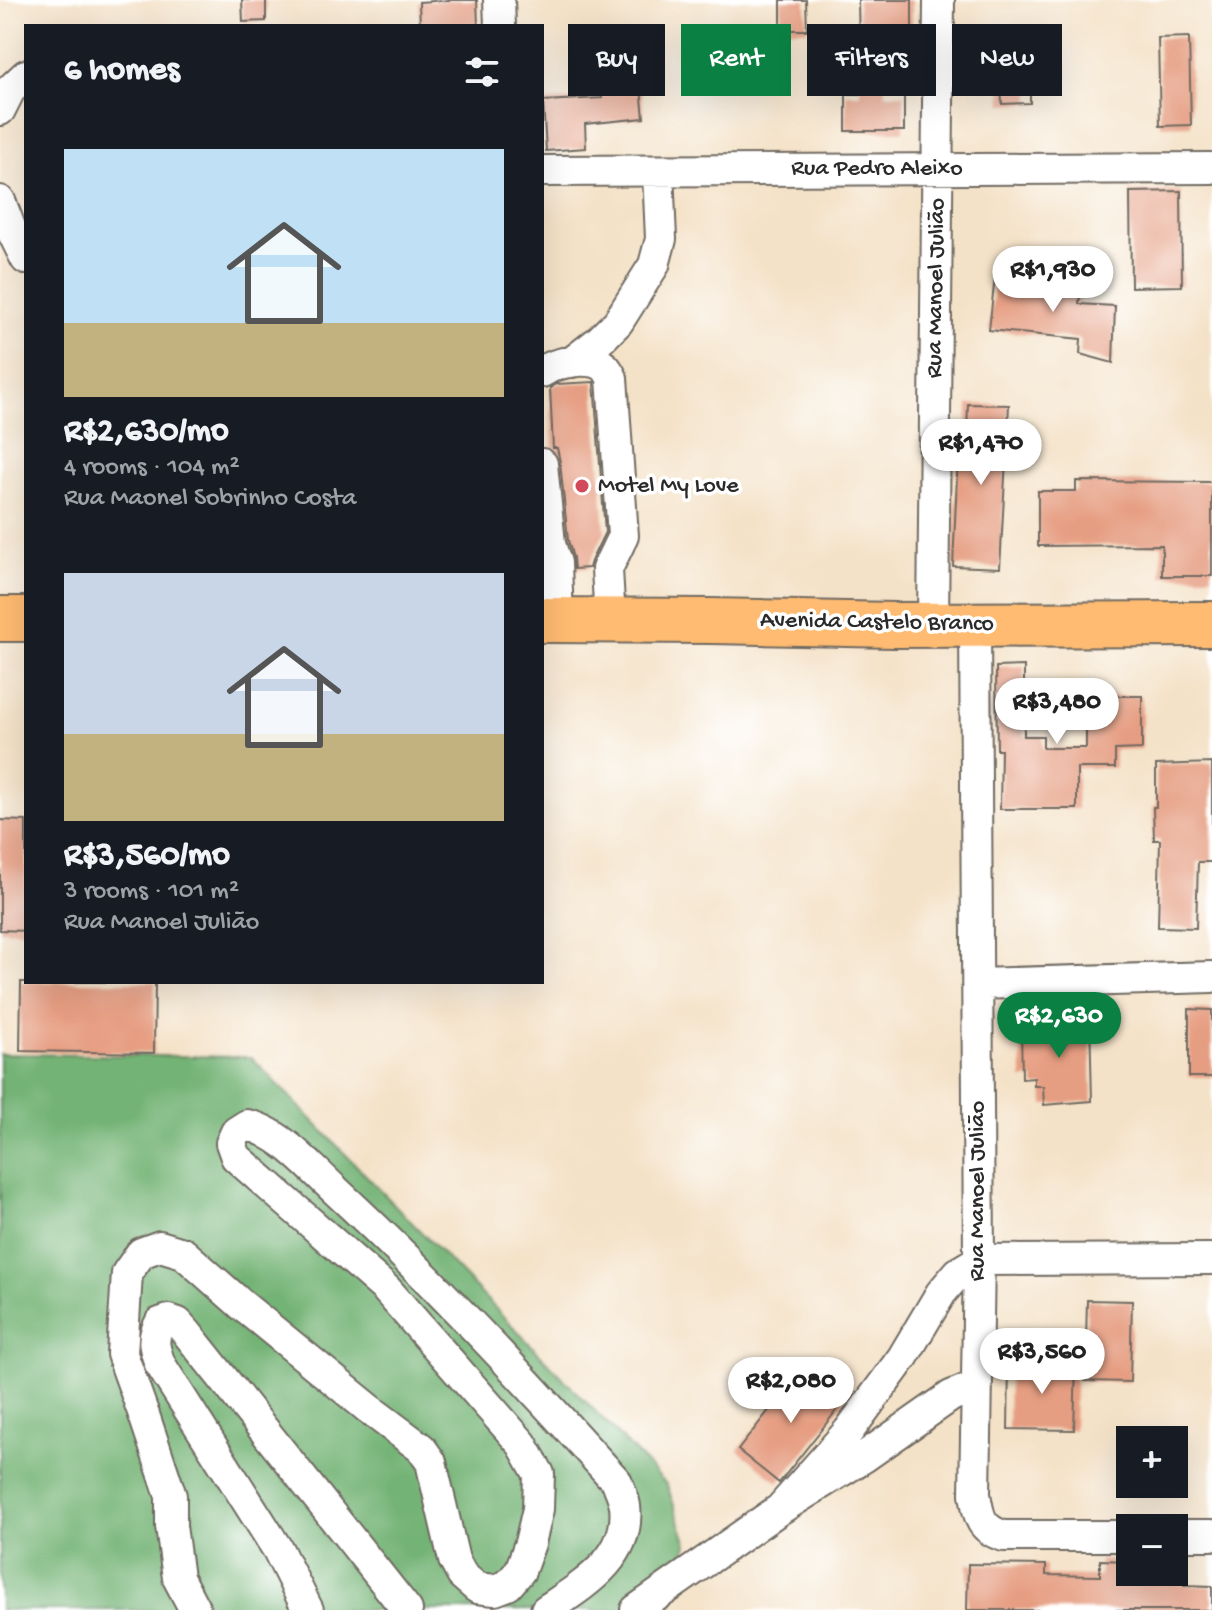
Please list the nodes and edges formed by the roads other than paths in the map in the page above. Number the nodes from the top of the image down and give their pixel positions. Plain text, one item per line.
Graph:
1 (499, 0) edge
2 (939, 0) edge
3 (500, 24) edge
4 (24, 77) edge
5 (0, 110) edge
6 (938, 168) junction
7 (1212, 168) edge
8 (544, 171) edge
9 (658, 171) junction
10 (0, 201) edge
11 (24, 255) edge
12 (572, 362) junction
13 (544, 371) edge
14 (544, 484) edge
15 (0, 619) edge
16 (24, 619) edge
17 (550, 620) edge
18 (610, 621) junction
19 (1212, 624) edge
20 (954, 625) junction
21 (1212, 977) edge
22 (978, 984) junction
23 (1212, 1259) edge
24 (979, 1260) junction
25 (977, 1385) junction
26 (780, 1509) junction
27 (1188, 1535) edge
28 (1212, 1535) edge
29 (1116, 1536) edge
30 (195, 1610) edge
31 (308, 1610) edge
32 (407, 1610) edge
33 (546, 1610) edge
34 (636, 1610) edge

1 - 3 street
2 - 6 street, Rua Manoel Julião
4 - 5 street
6 - 7 street, Rua Pedro Aleixo
6 - 9 street, Rua Pedro Aleixo
6 - 20 street, Rua Manoel Julião
8 - 9 street, Rua Pedro Aleixo
9 - 12 street
10 - 11 street
12 - 13 street
12 - 18 street
14 - 17 street
15 - 16 highway
17 - 18 highway, Avenida Castelo Branco
18 - 20 highway, Avenida Castelo Branco
19 - 20 highway, Avenida Castelo Branco
20 - 22 street, Rua Manoel Julião
21 - 22 street
22 - 24 street, Rua Manoel Julião
23 - 24 street
24 - 25 street, Rua Manoel Julião
24 - 26 street
25 - 26 street
25 - 29 street, Rua Manoel Julião
26 - 34 street
27 - 28 street
30 - 33 street
31 - 32 street

